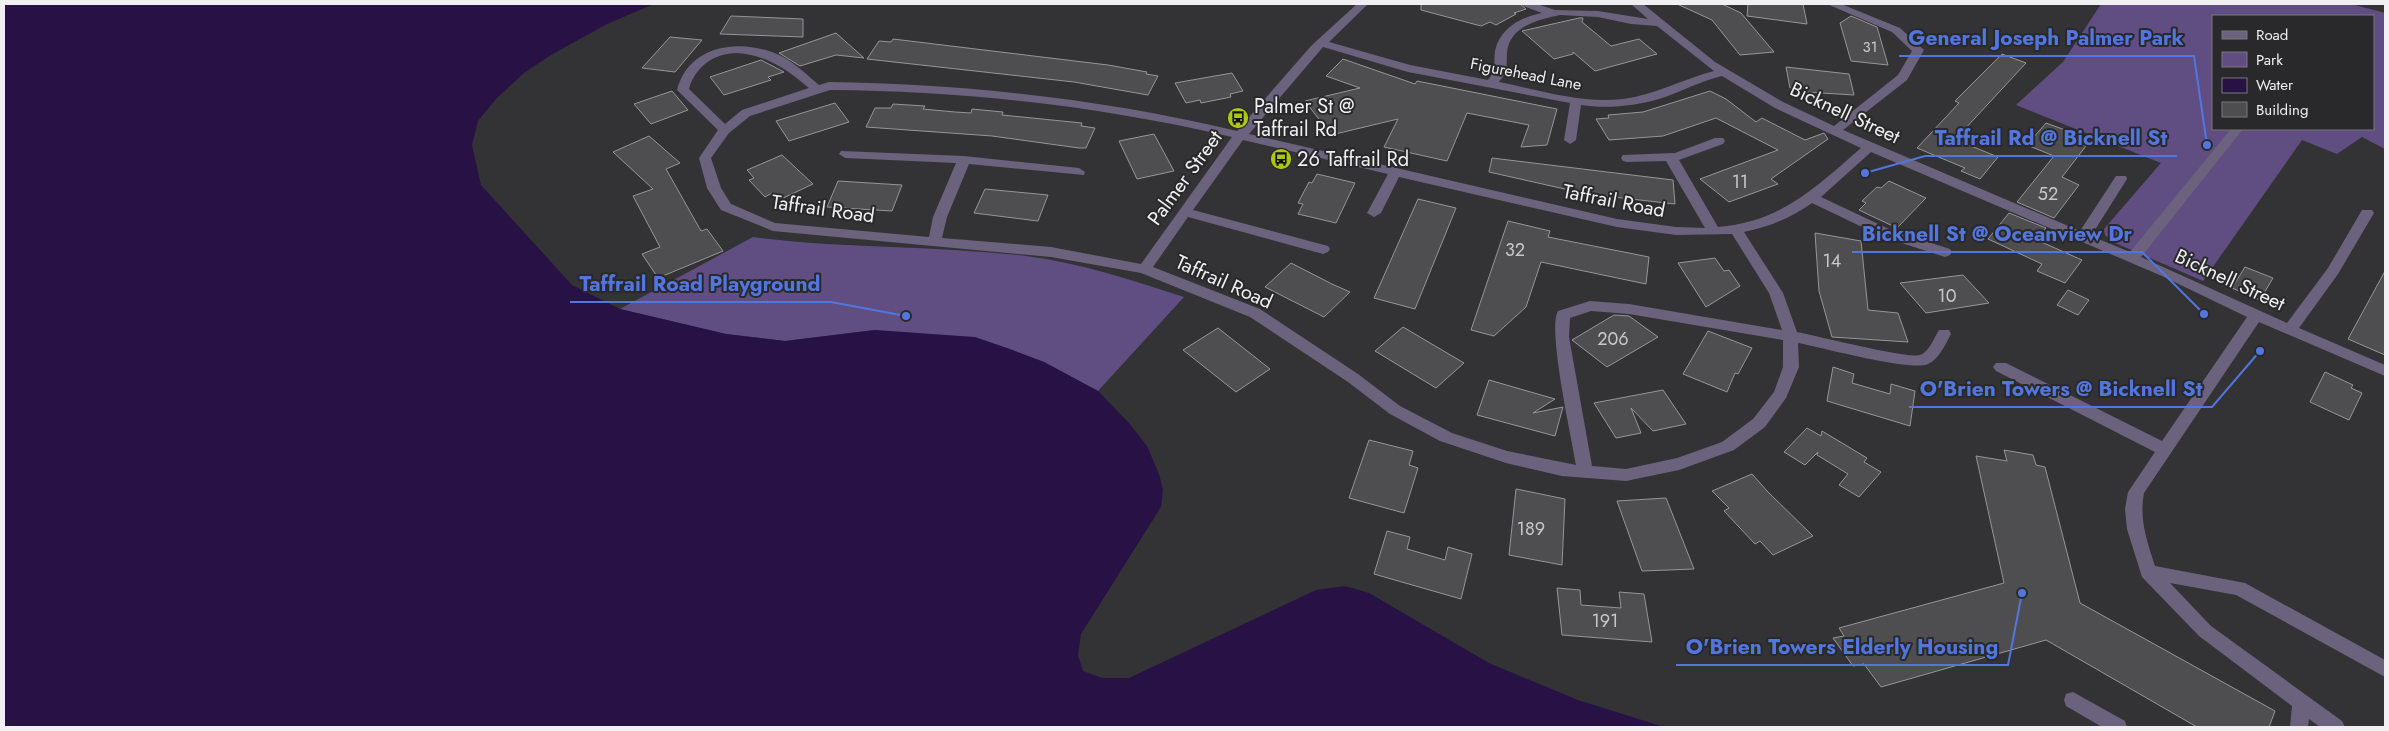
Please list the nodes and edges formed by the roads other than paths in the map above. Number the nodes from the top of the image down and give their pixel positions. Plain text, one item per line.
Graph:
1 (1363, 4) edge
2 (1527, 4) edge
3 (1636, 4) edge
4 (1832, 4) edge
5 (1553, 14) junction
6 (1659, 22) junction
7 (1321, 44) junction
8 (1724, 72) junction
9 (1491, 84) junction
10 (818, 90) junction
11 (1576, 100) junction
12 (725, 130) junction
13 (2236, 130) edge
14 (1835, 131) junction
15 (1239, 136) junction
16 (1570, 140) dead end
17 (1719, 141) dead end
18 (1869, 147) junction
19 (845, 154) dead end
20 (1627, 158) dead end
21 (1671, 158) junction
22 (964, 160) junction
23 (1079, 172) dead end
24 (1395, 173) junction
25 (2120, 179) dead end
26 (1812, 198) junction
27 (1185, 212) junction
28 (1374, 213) dead end
29 (2367, 213) dead end
30 (1735, 229) junction
31 (1713, 230) junction
32 (2084, 237) junction
33 (934, 242) junction
34 (1323, 249) dead end
35 (1945, 252) dead end
36 (2132, 258) junction
37 (1144, 269) junction
38 (2256, 315) junction
39 (2290, 330) junction
40 (1944, 334) dead end
41 (1790, 336) junction
42 (2001, 367) dead end
43 (2385, 372) edge
44 (2164, 449) junction
45 (1585, 471) junction
46 (2148, 572) junction
47 (2385, 669) edge
48 (2073, 700) dead end
49 (2302, 703) junction
50 (2118, 727) edge
51 (2299, 727) edge
52 (2335, 727) edge

1 - 7 street, Palmer Street
2 - 5 street
3 - 6 street, Bicknell Street
4 - 14 street
5 - 6 street
5 - 9 street
6 - 8 street, Bicknell Street
7 - 9 street, Figurehead Lane
7 - 15 street, Palmer Street
8 - 11 street, Figurehead Lane
8 - 14 street, Bicknell Street
9 - 11 street, Figurehead Lane
10 - 12 street, Taffrail Road
10 - 12 street
10 - 15 street, Taffrail Road
11 - 16 street
12 - 33 street, Taffrail Road
13 - 36 street
14 - 18 street, Bicknell Street
15 - 24 street, Taffrail Road
15 - 27 street, Palmer Street
17 - 21 street
18 - 26 street, Taffrail Road
18 - 32 street, Bicknell Street
19 - 22 street
20 - 21 street
21 - 31 street
22 - 23 street
22 - 33 street
24 - 28 street
24 - 31 street, Taffrail Road
25 - 32 street
26 - 30 street, Taffrail Road
26 - 35 street
27 - 34 street
27 - 37 street, Palmer Street
29 - 39 street
30 - 31 street, Taffrail Road
30 - 41 street, Taffrail Road
32 - 36 street, Bicknell Street
33 - 37 street, Taffrail Road
36 - 38 street, Bicknell Street
37 - 45 street, Taffrail Road
38 - 39 street, Bicknell Street
38 - 44 street
39 - 43 street, Bicknell Street
40 - 41 street
41 - 45 street, Taffrail Road
41 - 45 street
42 - 44 street
44 - 46 street
46 - 47 street
46 - 49 street
48 - 50 street
49 - 51 street
49 - 52 street

